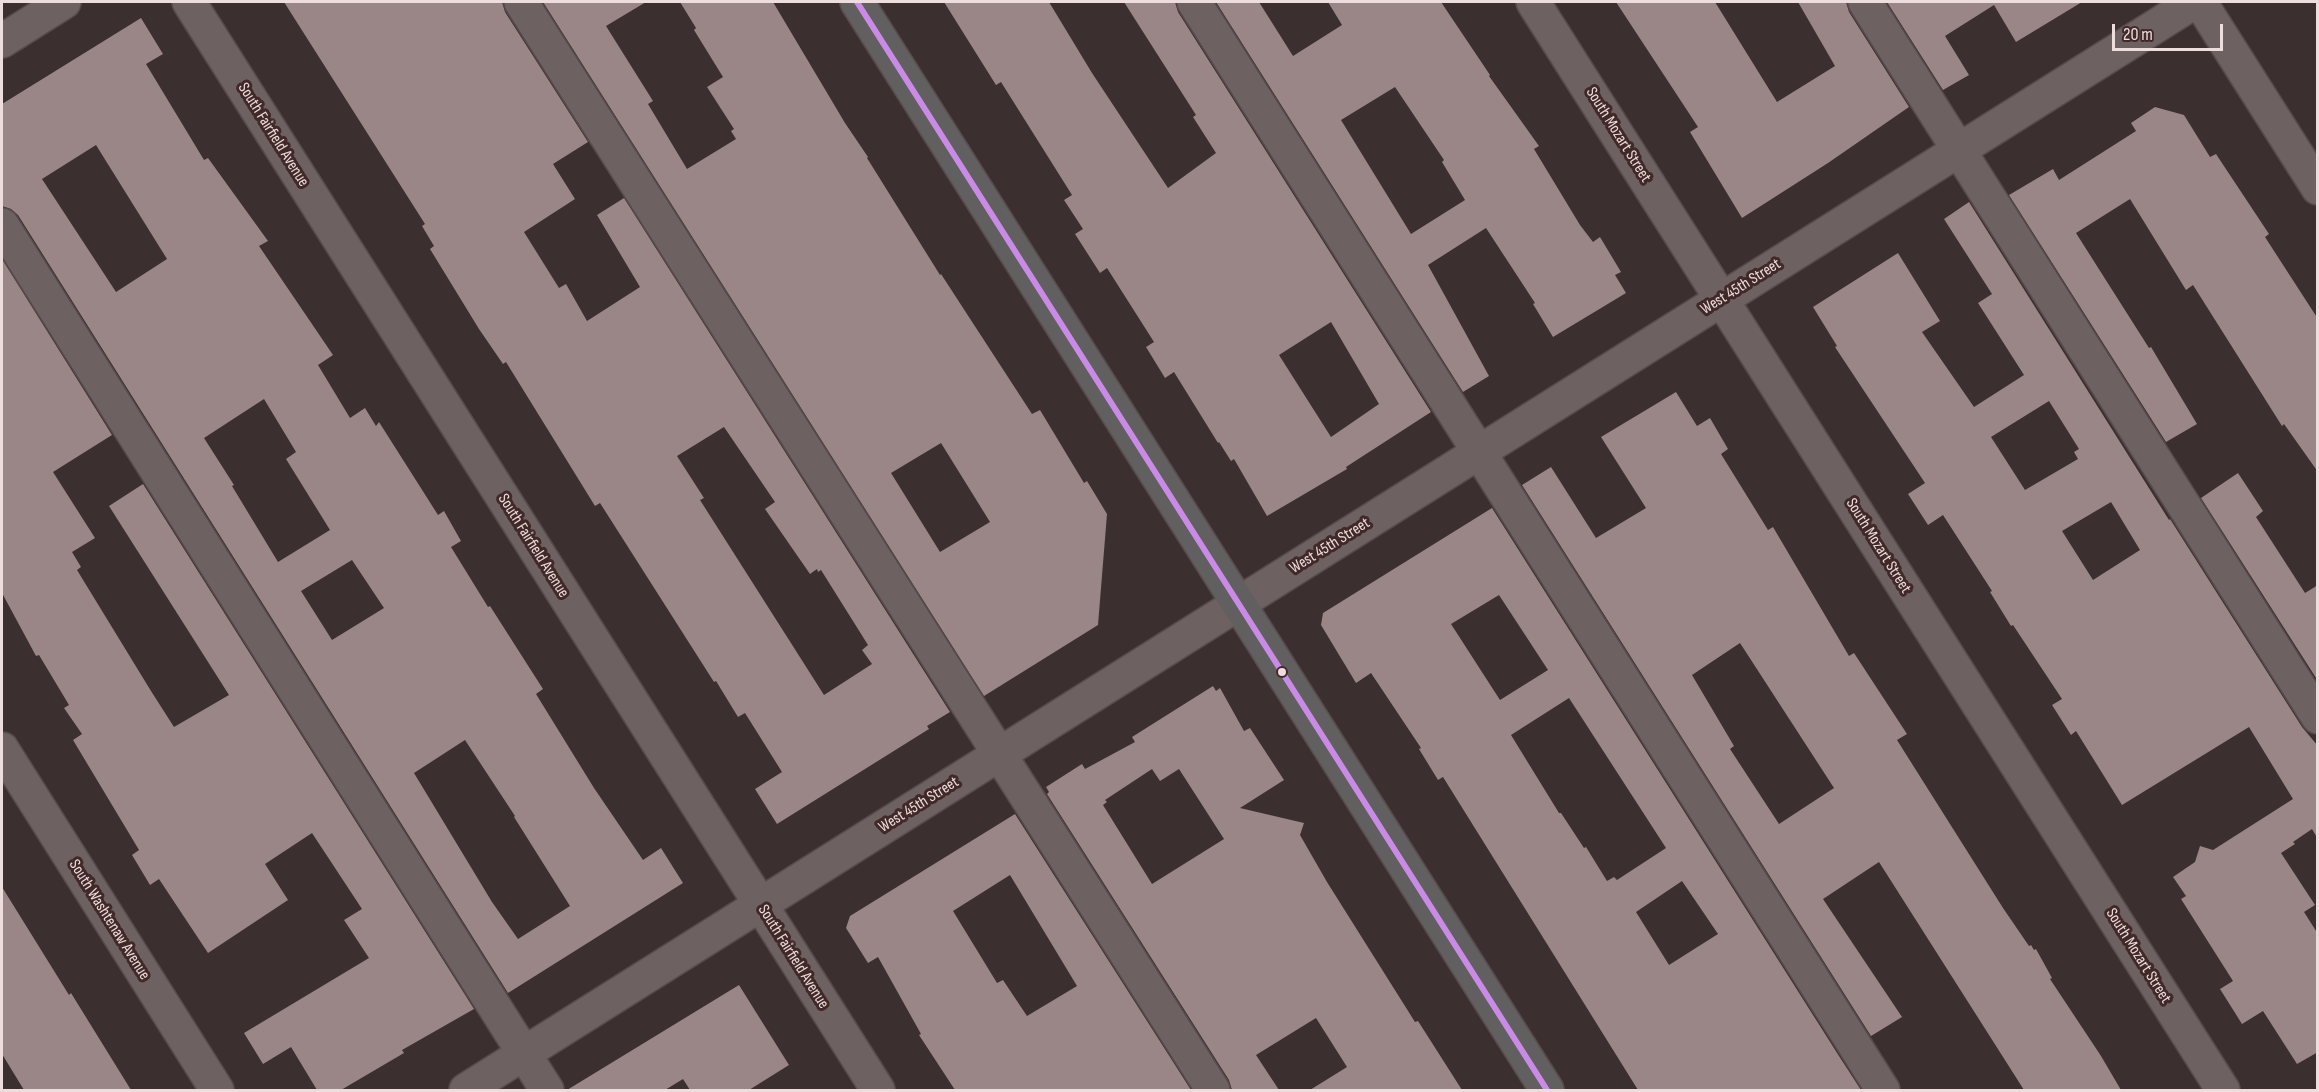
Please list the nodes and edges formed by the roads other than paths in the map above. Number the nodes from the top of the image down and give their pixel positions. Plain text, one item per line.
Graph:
1 (64, 2) edge
2 (189, 2) edge
3 (521, 2) edge
4 (857, 2) edge
5 (1194, 2) edge
6 (1533, 2) edge
7 (1865, 2) edge
8 (2194, 2) edge
9 (2200, 2) edge
10 (2, 41) edge
11 (1958, 150) junction
12 (2318, 188) edge
13 (2, 225) edge
14 (1722, 300) junction
15 (1479, 452) junction
16 (1239, 603) junction
17 (2318, 717) edge
18 (2, 749) edge
19 (1000, 754) junction
20 (761, 905) junction
21 (524, 1054) junction
22 (217, 1090) edge
23 (466, 1090) edge
24 (547, 1090) edge
25 (878, 1090) edge
26 (1213, 1090) edge
27 (1547, 1090) edge
28 (1883, 1090) edge
29 (2223, 1090) edge

1 - 10 street
2 - 20 street, South Fairfield Avenue
3 - 19 street
4 - 16 main road
5 - 15 street
6 - 14 street, South Mozart Street
7 - 11 street
8 - 11 street, West 45th Street
9 - 12 street
11 - 14 street, West 45th Street
11 - 17 street
13 - 21 street
14 - 15 street, West 45th Street
14 - 29 street, South Mozart Street
15 - 16 street, West 45th Street
15 - 28 street
16 - 19 street, West 45th Street
16 - 27 main road
18 - 22 street, South Washtenaw Avenue
19 - 20 street, West 45th Street
19 - 26 street
20 - 21 street, West 45th Street
20 - 25 street, South Fairfield Avenue
21 - 23 street, West 45th Street
21 - 24 street

